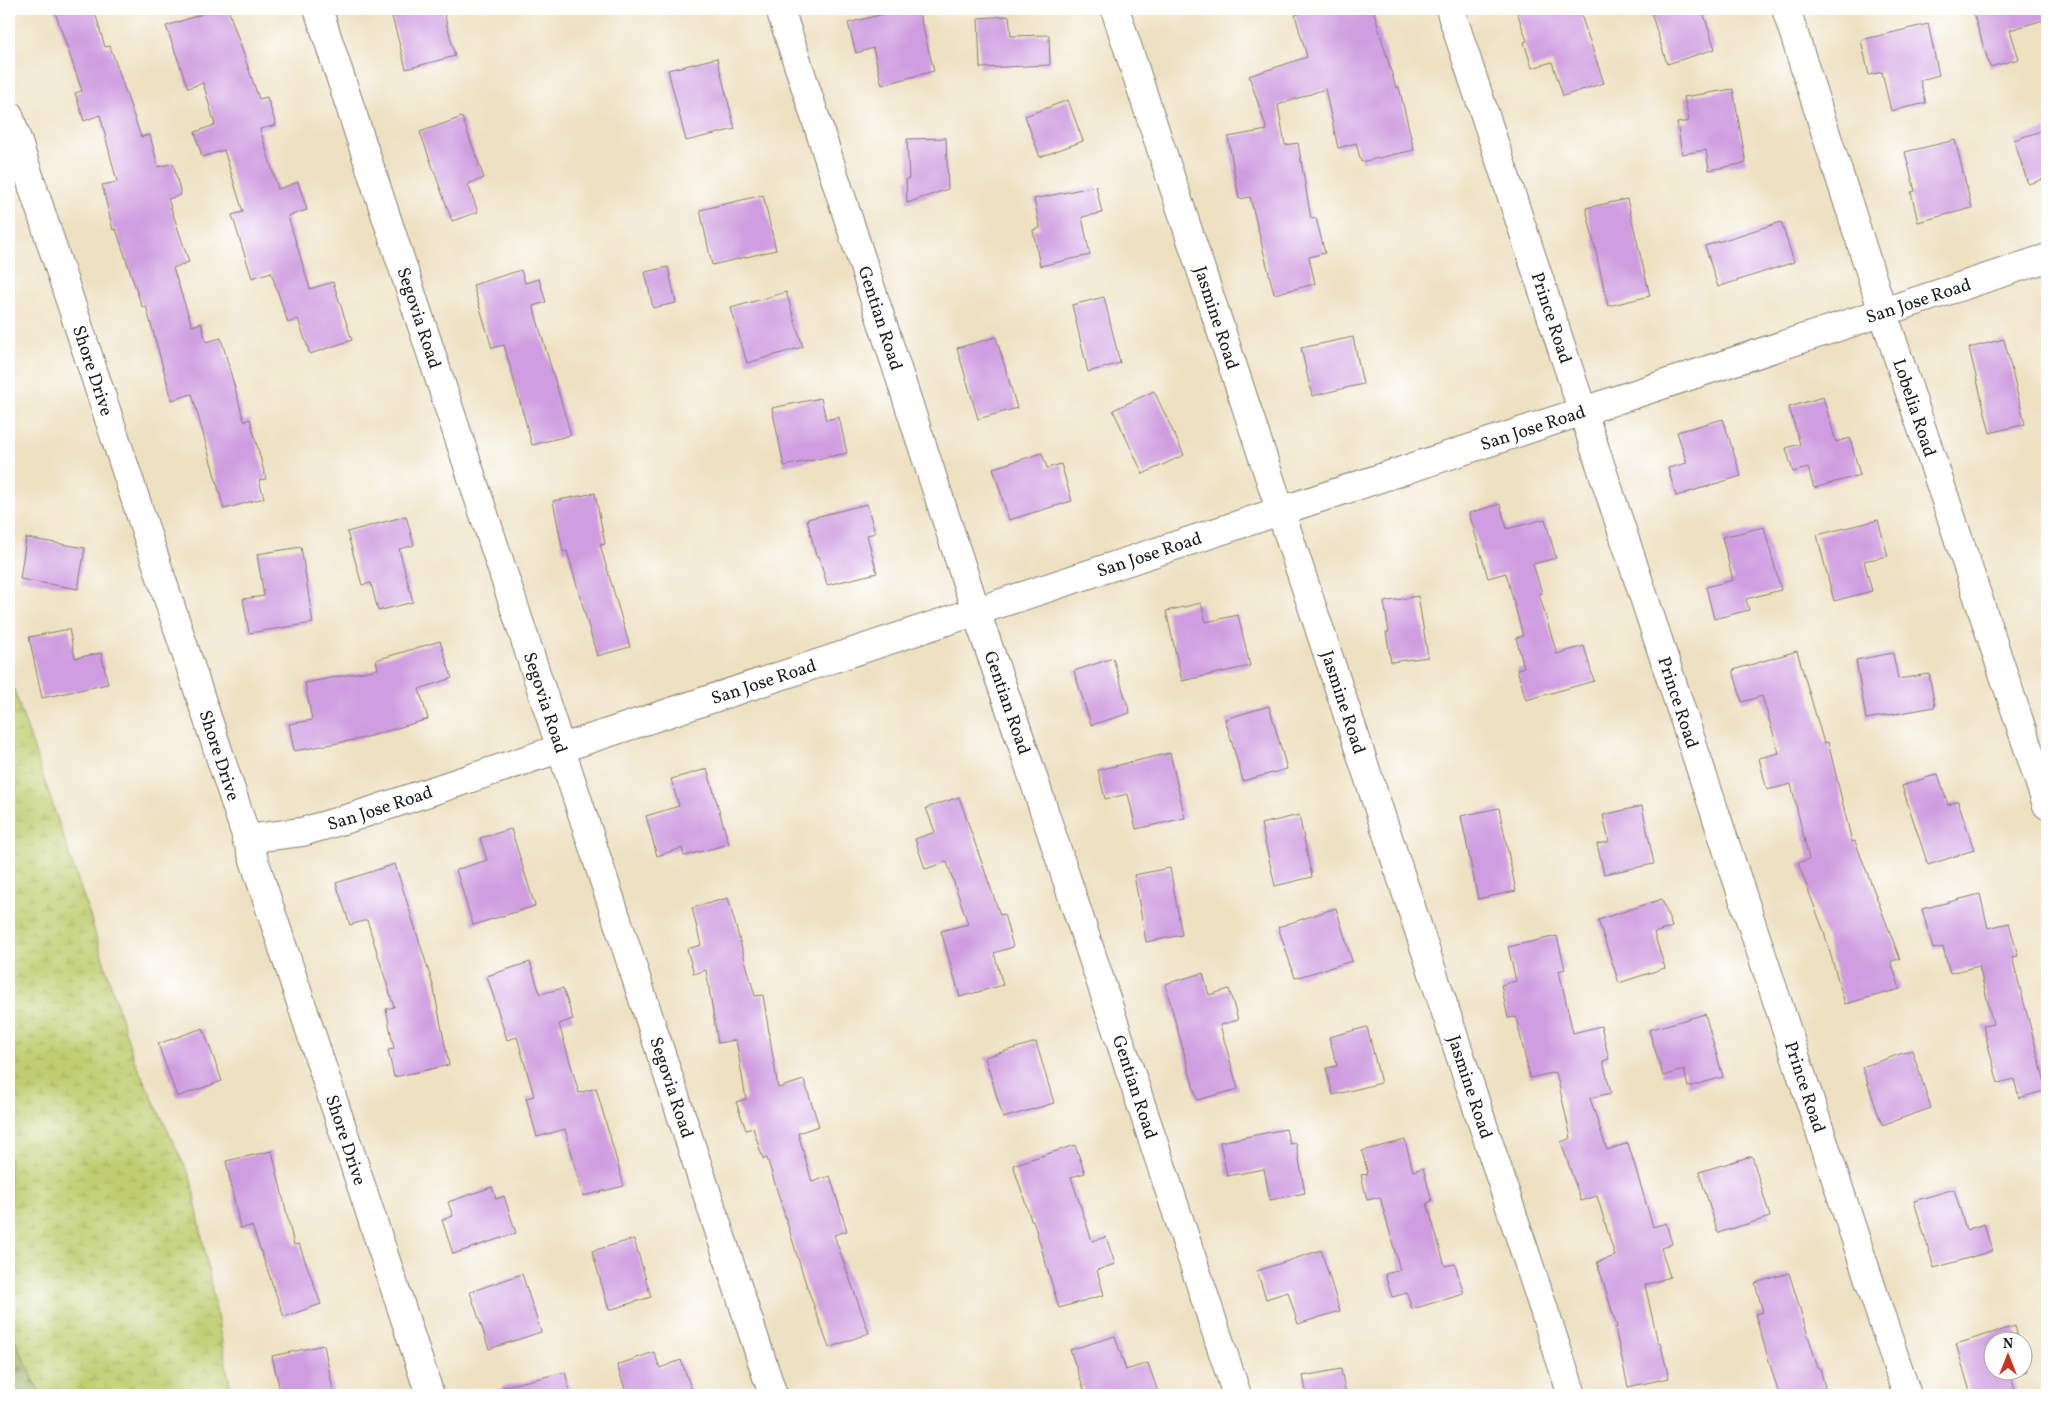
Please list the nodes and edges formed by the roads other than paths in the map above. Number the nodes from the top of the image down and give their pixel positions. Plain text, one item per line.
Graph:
1 (318, 9) edge
2 (780, 9) edge
3 (1115, 9) edge
4 (1450, 9) edge
5 (1786, 9) edge
6 (9, 115) edge
7 (2047, 258) edge
8 (1883, 312) junction
9 (1582, 411) junction
10 (1280, 511) junction
11 (976, 611) junction
12 (560, 749) junction
13 (2047, 805) edge
14 (246, 839) junction
15 (430, 1395) edge
16 (773, 1395) edge
17 (1237, 1395) edge
18 (1572, 1395) edge
19 (1907, 1395) edge

1 - 12 street, Segovia Road
2 - 11 street, Gentian Road
3 - 10 street, Jasmine Road
4 - 9 street, Prince Road
5 - 8 street, Lobelia Road
6 - 14 street, Shore Drive
7 - 8 street, San Jose Road
8 - 9 street, San Jose Road
8 - 13 street, Lobelia Road
9 - 10 street, San Jose Road
9 - 19 street, Prince Road
10 - 11 street, San Jose Road
10 - 18 street, Jasmine Road
11 - 12 street, San Jose Road
11 - 17 street, Gentian Road
12 - 14 street, San Jose Road
12 - 16 street, Segovia Road
14 - 15 street, Shore Drive

